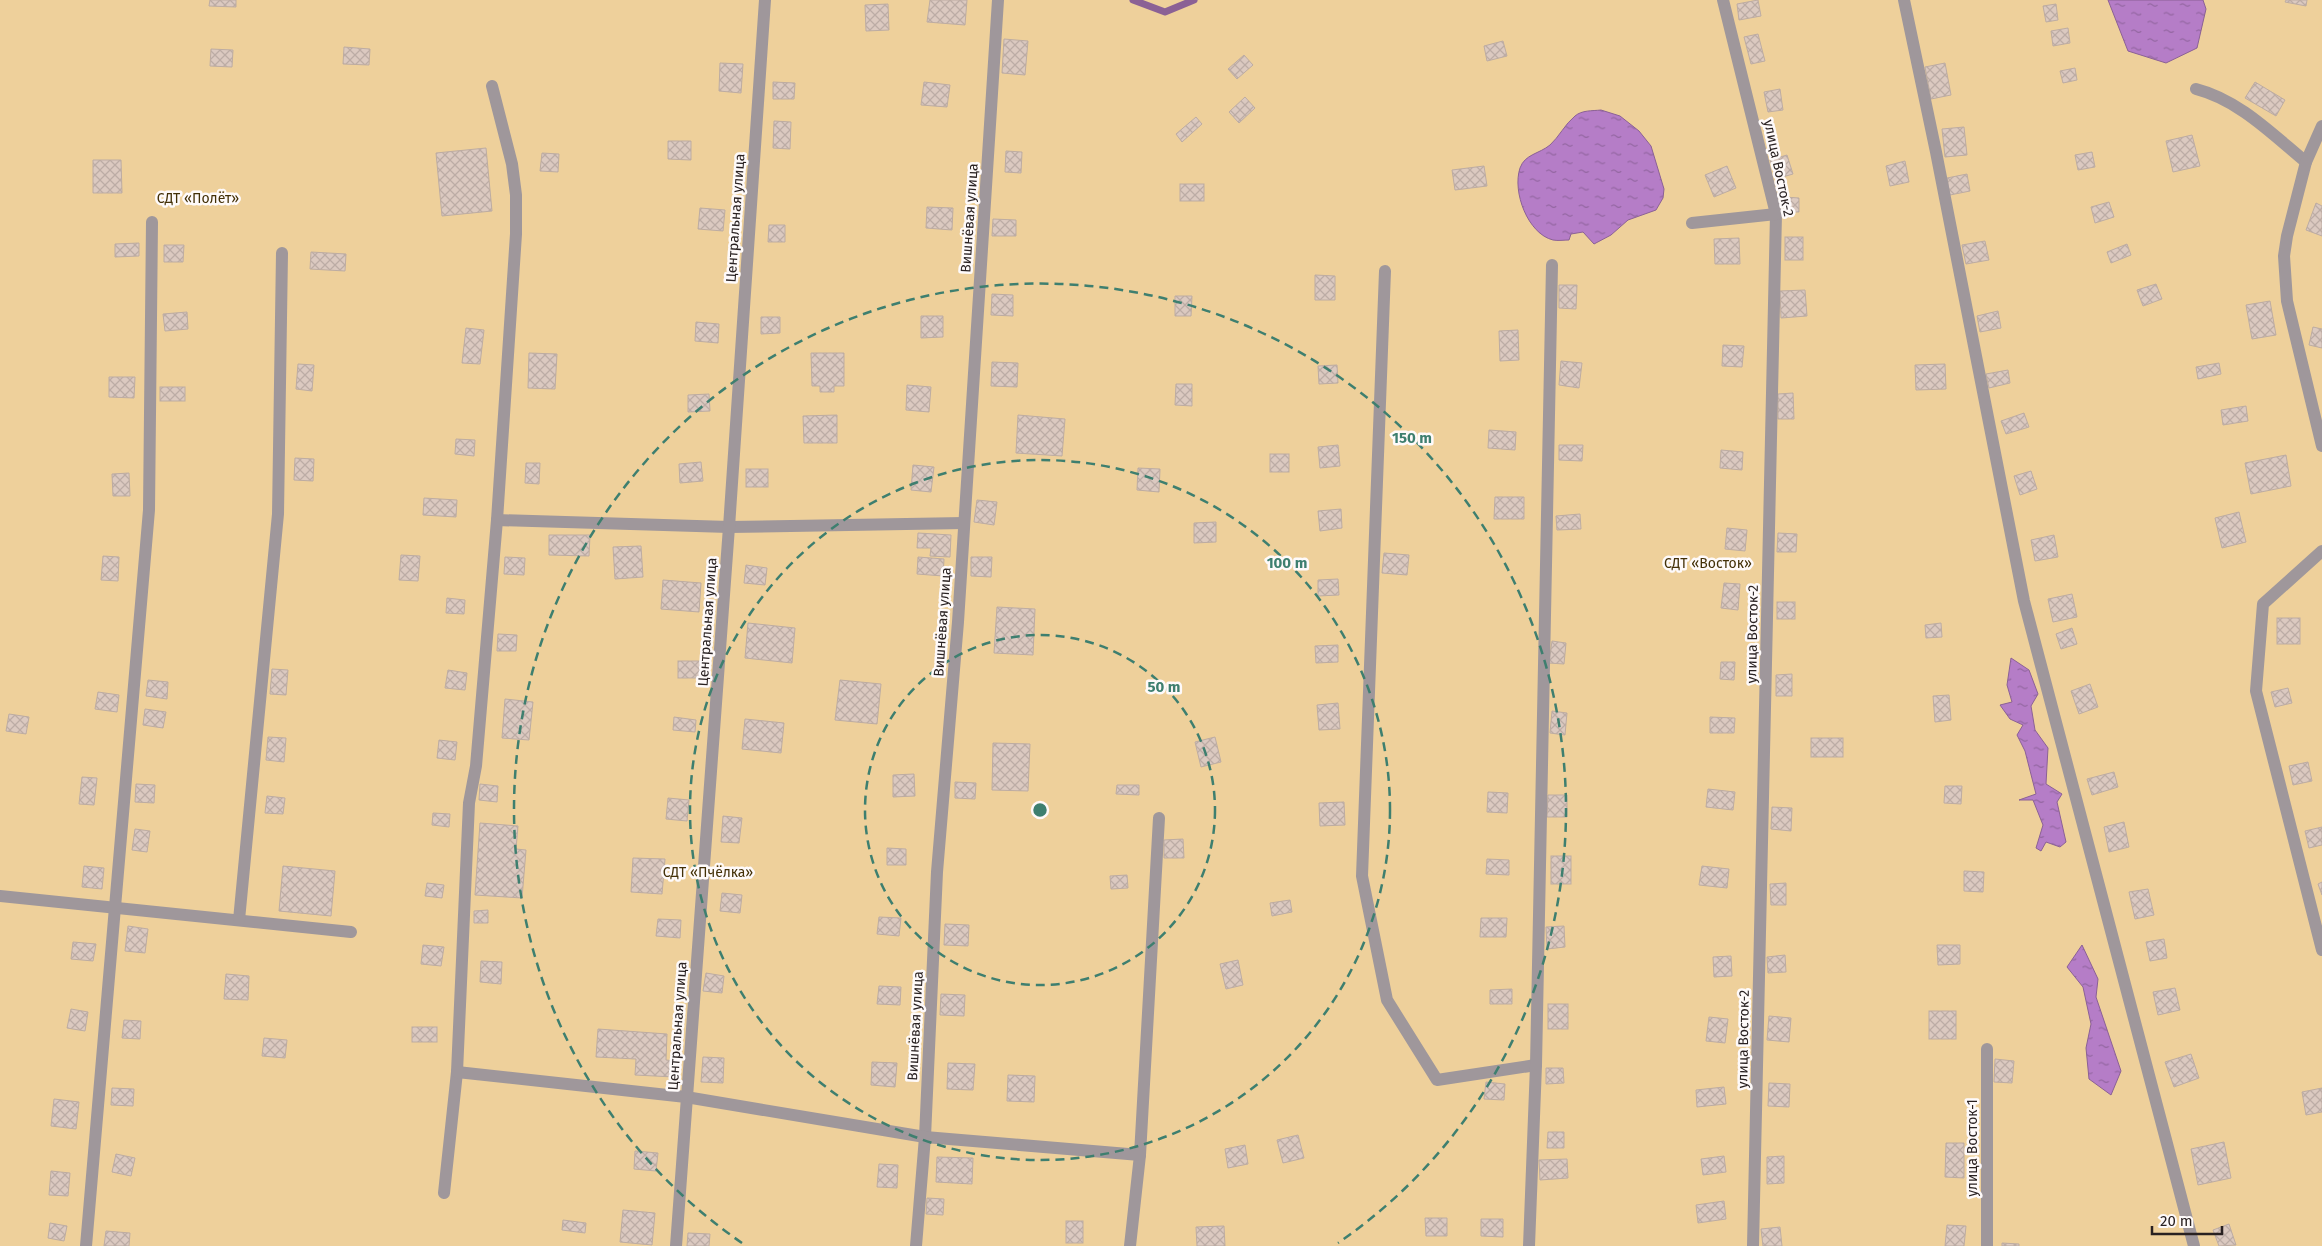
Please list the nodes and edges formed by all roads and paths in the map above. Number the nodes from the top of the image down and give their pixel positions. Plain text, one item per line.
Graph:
1 (765, 0) edge
2 (998, 0) edge
3 (1723, 0) edge
4 (1904, 0) edge
5 (492, 86) dead end
6 (2196, 89) dead end
7 (2322, 126) edge
8 (2306, 162) junction
9 (1776, 214) junction
10 (152, 222) dead end
11 (1692, 223) dead end
12 (282, 253) dead end
13 (1552, 265) dead end
14 (1385, 271) dead end
15 (2322, 446) edge
16 (497, 520) junction
17 (964, 522) junction
18 (729, 527) junction
19 (2322, 551) edge
20 (1159, 818) dead end
21 (0, 896) edge
22 (115, 907) junction
23 (239, 920) junction
24 (351, 932) dead end
25 (2322, 950) edge
26 (1988, 1049) dead end
27 (1536, 1065) junction
28 (457, 1072) junction
29 (686, 1097) junction
30 (924, 1137) junction
31 (1140, 1155) junction
32 (444, 1193) dead end
33 (86, 1246) edge
34 (676, 1246) edge
35 (916, 1246) edge
36 (1130, 1246) edge
37 (1530, 1246) edge
38 (1753, 1246) edge
39 (1987, 1246) edge
40 (2194, 1246) edge

1 - 18 street, Центральная улица
2 - 17 street, Вишнёвая улица
3 - 9 street, улица Восток-2
4 - 40 street
5 - 16 street
6 - 8 street
7 - 8 street
8 - 15 street
9 - 11 street
9 - 38 street, улица Восток-2
10 - 22 street
12 - 23 street
13 - 27 street
14 - 27 street
16 - 18 street
16 - 28 street
17 - 18 street
17 - 30 street, Вишнёвая улица
18 - 29 street, Центральная улица
19 - 25 street
20 - 31 street
21 - 22 street
22 - 23 street
22 - 33 street
23 - 24 street
26 - 39 street, улица Восток-1
27 - 37 street
28 - 29 street
28 - 32 street
29 - 30 street
29 - 34 street, Центральная улица
30 - 31 street
30 - 35 street, Вишнёвая улица
31 - 36 street

